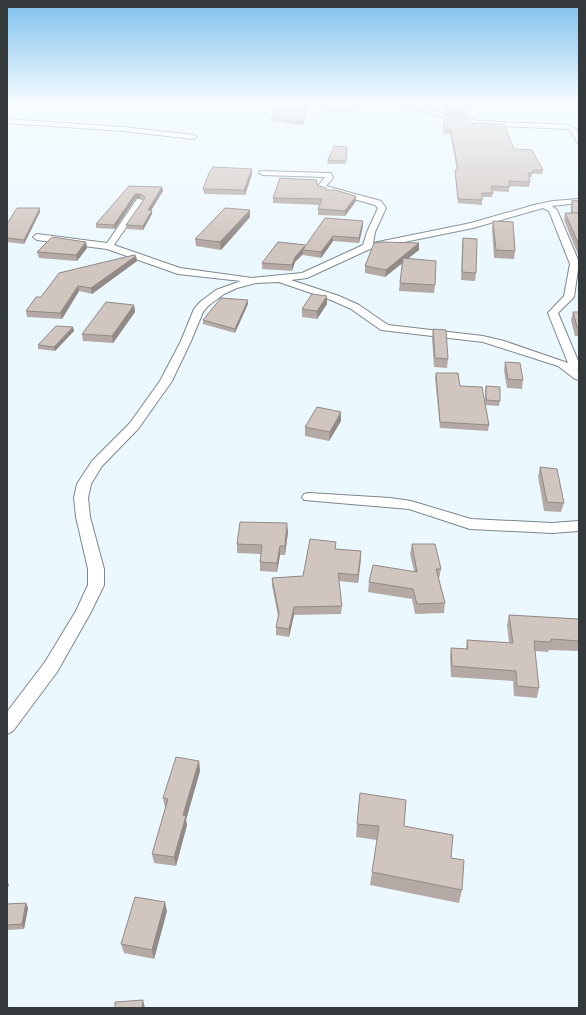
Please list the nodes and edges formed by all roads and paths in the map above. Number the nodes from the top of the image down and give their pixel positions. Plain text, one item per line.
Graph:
1 (264, 173) dead end
2 (579, 201) edge
3 (140, 202) edge
4 (544, 205) junction
5 (37, 237) dead end
6 (108, 246) junction
7 (367, 246) junction
8 (277, 279) junction
9 (255, 280) junction
10 (571, 369) junction
11 (579, 377) edge
12 (309, 497) dead end
13 (579, 526) edge
14 (7, 726) edge

1 - 7 street
2 - 4 street
3 - 6 street
4 - 7 street
4 - 10 street
5 - 6 street
6 - 9 street
7 - 8 street
8 - 9 street
8 - 10 street
9 - 14 street
10 - 11 street
12 - 13 street

